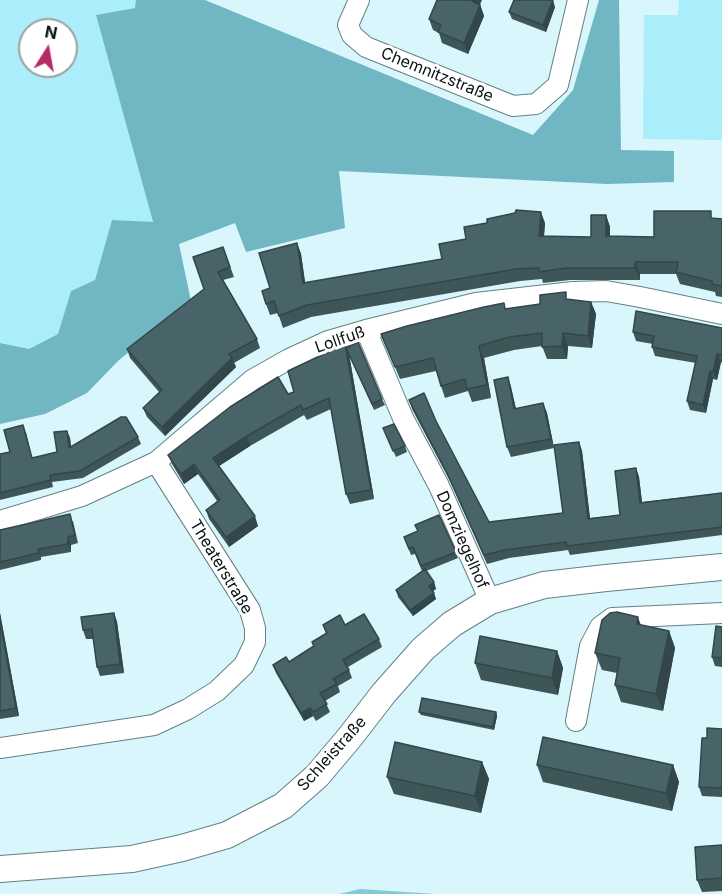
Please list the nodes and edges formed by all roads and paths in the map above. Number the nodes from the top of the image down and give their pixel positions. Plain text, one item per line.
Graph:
1 (359, 0) edge
2 (578, 0) edge
3 (722, 314) edge
4 (366, 330) junction
5 (156, 462) junction
6 (0, 521) edge
7 (722, 567) edge
8 (489, 601) junction
9 (722, 613) edge
10 (576, 721) dead end
11 (0, 748) edge
12 (0, 869) edge

1 - 2 street, Chemnitzstraße
3 - 4 street, Lollfuß
4 - 5 street, Lollfuß
4 - 8 street, Domziegelhof
5 - 6 street, Lollfuß
5 - 11 street, Theaterstraße
7 - 8 street, Domziegelhof
8 - 12 street, Schleistraße
9 - 10 street

